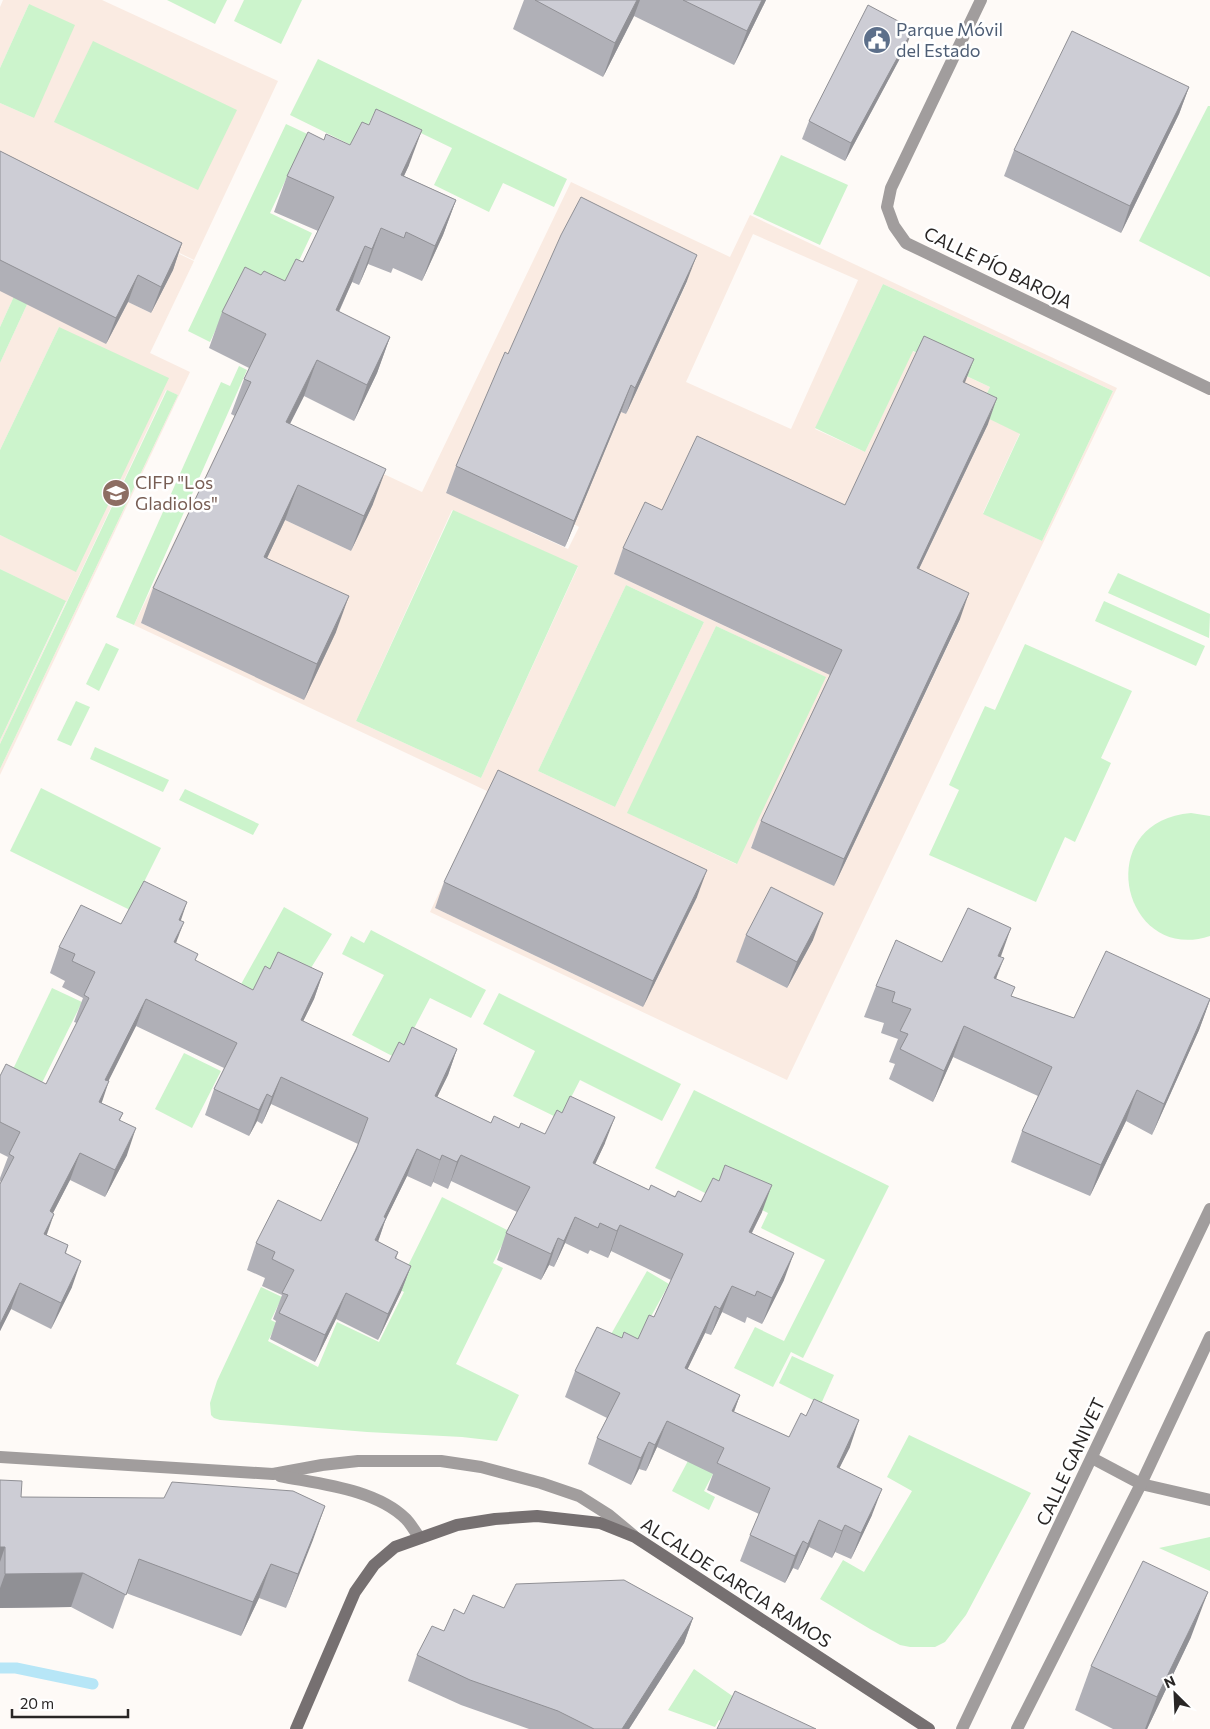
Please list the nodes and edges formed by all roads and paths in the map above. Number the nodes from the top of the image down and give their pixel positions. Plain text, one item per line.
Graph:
1 (981, 0) edge
2 (1210, 389) edge
3 (1210, 1209) edge
4 (1210, 1337) edge
5 (0, 1457) edge
6 (1092, 1458) junction
7 (273, 1474) junction
8 (1141, 1484) junction
9 (1210, 1500) edge
10 (635, 1537) junction
11 (420, 1538) junction
12 (296, 1729) edge
13 (928, 1729) edge
14 (962, 1729) edge
15 (1016, 1729) edge

1 - 2 street, CALLE PÍO BAROJA
3 - 6 street, CALLE GANIVET
4 - 8 street
5 - 7 street
6 - 8 street
6 - 14 street, CALLE GANIVET
7 - 10 street
7 - 11 street
8 - 9 street
8 - 15 street
10 - 11 main road, ALCALDE GARCIA RAMOS
10 - 13 main road, ALCALDE GARCIA RAMOS
11 - 12 main road, ALCALDE GARCIA RAMOS

